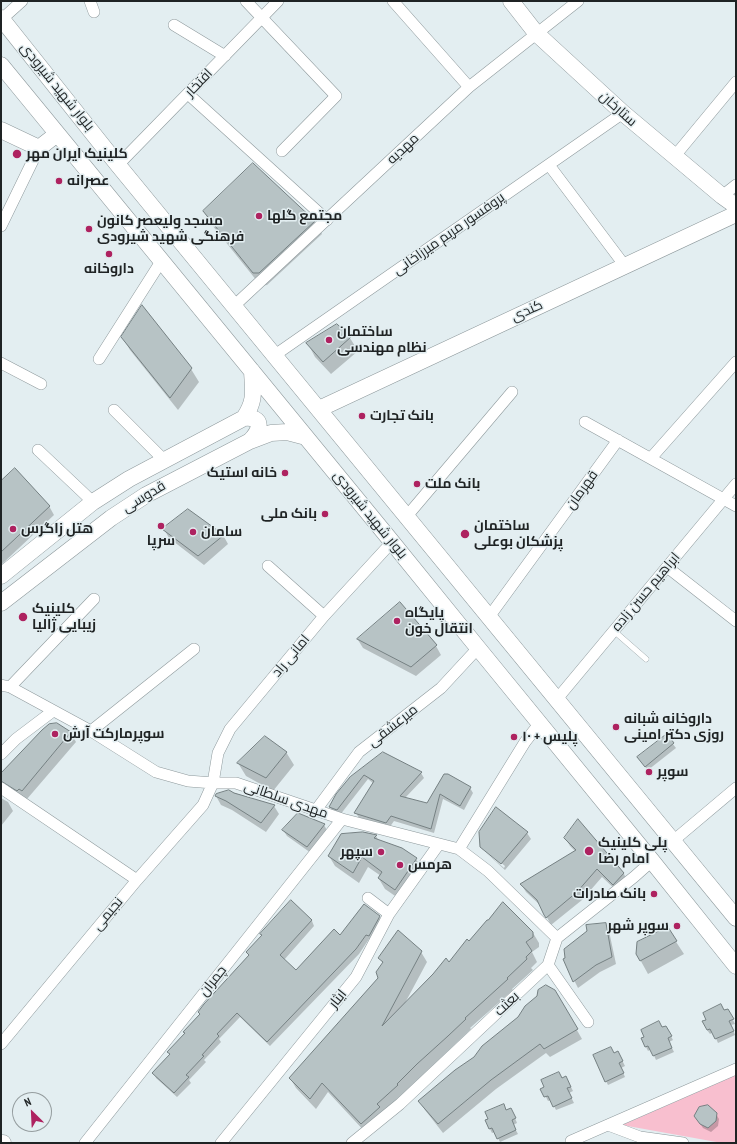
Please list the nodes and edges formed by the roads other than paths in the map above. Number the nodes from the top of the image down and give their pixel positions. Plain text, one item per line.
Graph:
1 (22, 1) edge
2 (90, 1) edge
3 (246, 1) edge
4 (278, 1) edge
5 (393, 1) edge
6 (511, 1) edge
7 (578, 1) edge
8 (94, 12) dead end
9 (2, 18) edge
10 (262, 18) junction
11 (174, 25) dead end
12 (536, 33) junction
13 (225, 56) junction
14 (1, 65) edge
15 (736, 82) edge
16 (469, 87) junction
17 (188, 94) junction
18 (623, 114) junction
19 (1, 130) edge
20 (57, 134) junction
21 (39, 148) junction
22 (282, 151) dead end
23 (674, 157) junction
24 (118, 165) junction
25 (549, 165) junction
26 (736, 185) edge
27 (722, 196) junction
28 (736, 206) edge
29 (736, 214) edge
30 (327, 220) junction
31 (1, 226) edge
32 (162, 260) junction
33 (625, 266) junction
34 (235, 305) junction
35 (275, 355) junction
36 (99, 359) dead end
37 (736, 362) edge
38 (1, 363) edge
39 (252, 371) junction
40 (42, 384) dead end
41 (512, 392) dead end
42 (319, 409) junction
43 (114, 410) dead end
44 (244, 418) junction
45 (585, 422) dead end
46 (306, 437) junction
47 (618, 440) junction
48 (250, 441) junction
49 (38, 450) dead end
50 (651, 458) junction
51 (164, 460) junction
52 (736, 484) edge
53 (723, 499) junction
54 (93, 502) junction
55 (736, 506) edge
56 (407, 516) junction
57 (392, 542) junction
58 (268, 566) dead end
59 (667, 567) junction
60 (1, 576) edge
61 (94, 599) dead end
62 (1, 603) edge
63 (324, 616) junction
64 (489, 617) junction
65 (736, 621) edge
66 (614, 631) junction
67 (478, 648) junction
68 (194, 649) dead end
69 (646, 659) dead end
70 (6, 686) edge
71 (557, 700) junction
72 (53, 711) junction
73 (539, 724) junction
74 (91, 731) junction
75 (1, 754) edge
76 (212, 783) junction
77 (1, 788) edge
78 (736, 788) edge
79 (316, 810) junction
80 (342, 819) junction
81 (673, 841) junction
82 (439, 844) junction
83 (459, 849) junction
84 (652, 861) junction
85 (137, 880) junction
86 (368, 898) dead end
87 (389, 914) junction
88 (736, 918) edge
89 (556, 938) junction
90 (548, 965) junction
91 (736, 966) edge
92 (588, 1022) dead end
93 (1, 1044) edge
94 (736, 1068) edge
95 (608, 1126) junction
96 (571, 1141) dead end
97 (84, 1143) edge
98 (221, 1143) edge
99 (352, 1143) edge
100 (683, 1143) edge

1 - 9 street
2 - 8 street
3 - 10 street
4 - 10 street, افتخار
5 - 16 street
6 - 12 main road, ستارخان
7 - 12 street, مهدیه
9 - 24 main road, بلوار شهید شیرودی
10 - 13 street, افتخار
10 - 22 street
11 - 13 street
12 - 16 street, مهدیه
12 - 18 main road, ستارخان
13 - 17 street, افتخار
14 - 20 main road, بلوار شهید شیرودی
15 - 23 street
16 - 30 street, مهدیه
17 - 24 street, افتخار
17 - 30 street
18 - 23 main road, ستارخان
18 - 25 street, پروفسور مریم میرزاخانی
19 - 21 main road
20 - 21 main road
20 - 32 main road, بلوار شهید شیرودی
21 - 31 street
23 - 27 main road, ستارخان
24 - 34 main road, بلوار شهید شیرودی
25 - 33 street
25 - 35 street, پروفسور مریم میرزاخانی
26 - 27 street
27 - 28 main road, ستارخان
29 - 33 main road, کندی
30 - 34 street, مهدیه
32 - 36 street
32 - 39 main road, بلوار شهید شیرودی
33 - 42 main road, کندی
34 - 35 main road, بلوار شهید شیرودی
35 - 42 main road, بلوار شهید شیرودی
37 - 50 street
38 - 40 street
39 - 44 main road
39 - 46 main road, بلوار شهید شیرودی
41 - 56 street
42 - 56 main road, بلوار شهید شیرودی
43 - 51 street
44 - 48 main road
44 - 51 main road, قدوسی
45 - 47 street
46 - 48 main road, قدوسی
46 - 57 main road, بلوار شهید شیرودی
47 - 50 street
47 - 64 street, قهرمان
48 - 62 main road, قدوسی
49 - 54 street
50 - 53 street
51 - 54 main road, قدوسی
52 - 53 street, ابراهیم حسن زاده
53 - 55 street
53 - 59 street, ابراهیم حسن زاده
54 - 60 main road, قدوسی
56 - 64 main road, بلوار شهید شیرودی
57 - 63 street, امانی راد
57 - 67 main road, بلوار شهید شیرودی
58 - 63 street
59 - 65 street
59 - 66 street, ابراهیم حسن زاده
61 - 70 street
63 - 76 street, امانی راد
64 - 71 main road, بلوار شهید شیرودی
66 - 69 lane
66 - 71 street, ابراهیم حسن زاده
67 - 73 main road, بلوار شهید شیرودی
67 - 79 street, میرعشقی
68 - 74 street
70 - 72 street, مهدی سلطانی
71 - 81 main road, بلوار شهید شیرودی
72 - 74 street, مهدی سلطانی
72 - 75 street
73 - 83 street
73 - 84 main road, بلوار شهید شیرودی
74 - 76 street, مهدی سلطانی
76 - 79 street, مهدی سلطانی
76 - 85 street, نجیمی
77 - 85 street
78 - 81 street
79 - 80 street, مهدی سلطانی
80 - 82 street, مهدی سلطانی
80 - 97 street, چمران
81 - 88 main road, بلوار شهید شیرودی
82 - 83 street, مهدی سلطانی
82 - 87 street, ایثار
83 - 89 street, مهدی سلطانی
84 - 89 street
84 - 91 main road, بلوار شهید شیرودی
85 - 93 street, نجیمی
86 - 87 street
87 - 98 street, ایثار
89 - 90 street
90 - 92 street
90 - 99 street, بعثت
94 - 95 street
95 - 96 street
95 - 100 street

